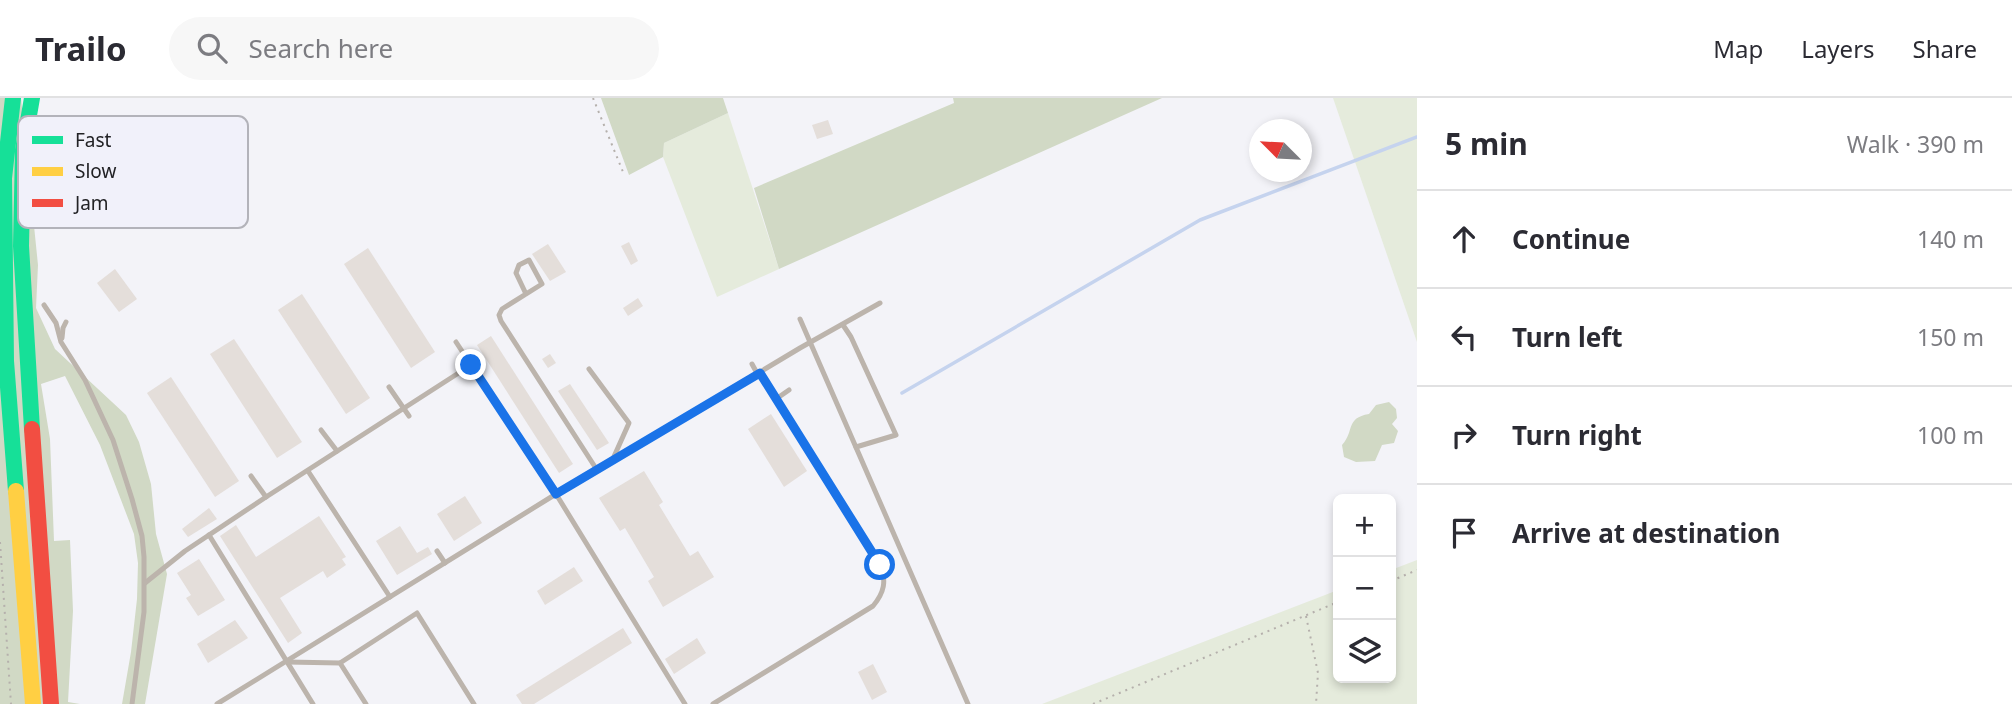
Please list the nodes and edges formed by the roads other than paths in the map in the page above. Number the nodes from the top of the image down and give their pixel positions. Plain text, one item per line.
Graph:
1 (13, 98) edge
2 (32, 98) edge
3 (29, 116) edge
4 (21, 228) edge
5 (526, 294) junction
6 (880, 303) dead end
7 (44, 305) dead end
8 (800, 318) dead end
9 (66, 322) dead end
10 (843, 324) junction
11 (61, 342) junction
12 (456, 342) dead end
13 (811, 343) junction
14 (752, 364) dead end
15 (471, 365) junction
16 (589, 369) dead end
17 (759, 374) junction
18 (389, 387) dead end
19 (789, 390) dead end
20 (776, 399) junction
21 (403, 407) junction
22 (409, 416) dead end
23 (321, 430) dead end
24 (856, 447) junction
25 (337, 451) junction
26 (612, 461) junction
27 (535, 464) junction
28 (526, 469) dead end
29 (597, 470) junction
30 (308, 471) junction
31 (251, 476) dead end
32 (556, 494) junction
33 (265, 497) junction
34 (209, 535) junction
35 (437, 551) dead end
36 (445, 563) junction
37 (145, 583) junction
38 (390, 597) junction
39 (287, 662) junction
40 (340, 663) junction
41 (33, 704) edge
42 (51, 704) edge
43 (132, 704) edge
44 (217, 704) edge
45 (313, 704) edge
46 (366, 704) edge
47 (474, 704) edge
48 (685, 704) edge
49 (713, 704) edge
50 (968, 704) edge

1 - 41 main road
2 - 3 main road
4 - 42 main road
5 - 5 lane
5 - 29 lane
6 - 10 lane
7 - 11 lane
8 - 13 lane
9 - 11 lane
10 - 13 lane
10 - 24 lane
11 - 37 lane
12 - 15 lane
13 - 17 lane
13 - 24 lane
14 - 17 lane
15 - 21 lane
15 - 27 lane
16 - 26 lane
17 - 20 lane
17 - 26 lane
18 - 21 lane
19 - 20 lane
20 - 49 lane
21 - 22 lane
21 - 25 lane
23 - 25 lane
24 - 50 lane
25 - 30 lane
26 - 29 lane
27 - 28 lane
27 - 32 lane
29 - 32 lane
30 - 33 lane
30 - 38 lane
31 - 33 lane
32 - 36 lane
32 - 48 lane
33 - 34 lane
34 - 37 lane
34 - 39 lane
35 - 36 lane
36 - 38 lane
37 - 43 lane
38 - 39 lane
39 - 40 lane
39 - 44 lane
39 - 45 lane
40 - 46 lane
40 - 47 lane

